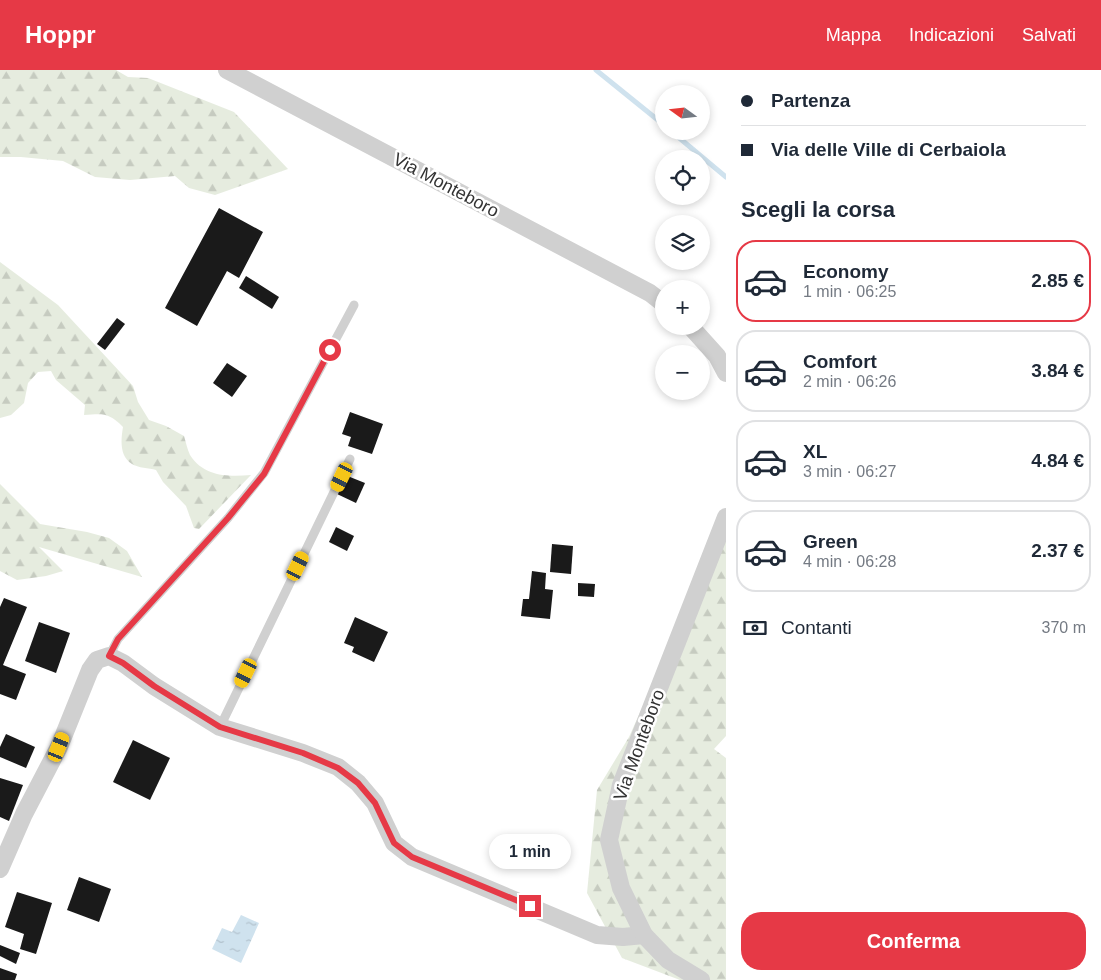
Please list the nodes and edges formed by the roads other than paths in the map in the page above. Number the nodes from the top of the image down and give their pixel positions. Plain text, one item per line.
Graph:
1 (227, 70) edge
2 (655, 297) edge
3 (354, 305) dead end
4 (698, 335) edge
5 (726, 373) edge
6 (350, 459) dead end
7 (726, 517) edge
8 (109, 656) junction
9 (220, 727) junction
10 (0, 870) edge
11 (644, 935) junction
12 (701, 980) edge

1 - 2 street, Via Monteboro
3 - 8 lane
4 - 5 street
6 - 9 lane
7 - 11 street, Via Monteboro
8 - 9 street
8 - 10 street
9 - 11 street
11 - 12 street, Via Monteboro

